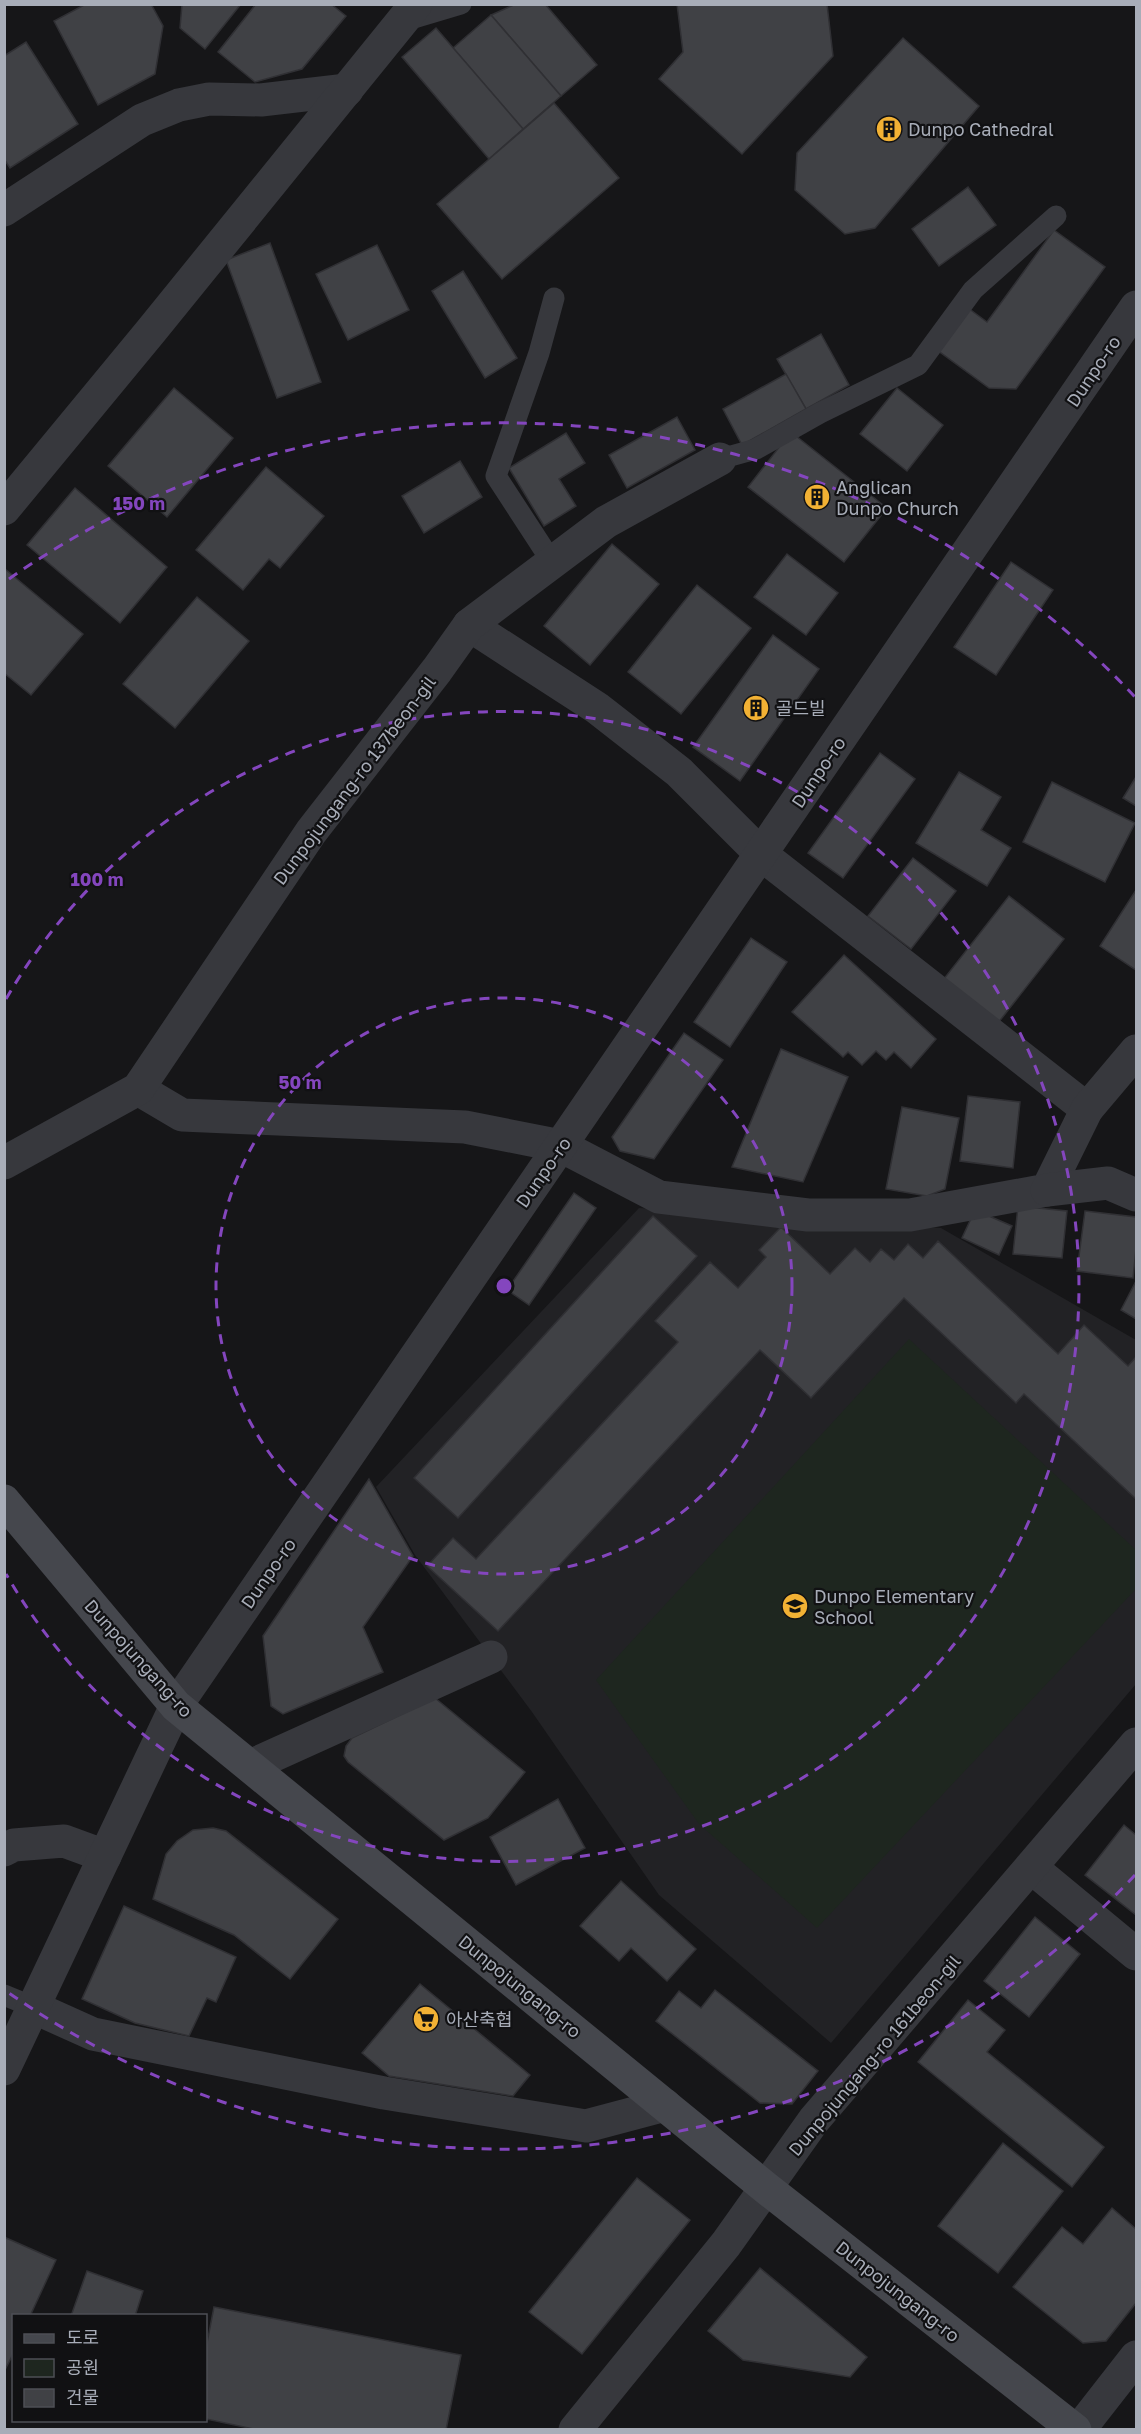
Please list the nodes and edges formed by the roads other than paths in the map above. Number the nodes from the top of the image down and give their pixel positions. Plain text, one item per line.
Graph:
1 (461, 4) edge
2 (410, 13) edge
3 (347, 90) junction
4 (4, 210) edge
5 (1056, 216) dead end
6 (554, 298) dead end
7 (1137, 307) edge
8 (720, 459) joint
9 (4, 509) edge
10 (552, 562) junction
11 (469, 625) junction
12 (762, 855) junction
13 (1137, 1051) edge
14 (138, 1089) junction
15 (1087, 1109) junction
16 (561, 1146) junction
17 (4, 1163) edge
18 (1127, 1183) edge
19 (1047, 1190) junction
20 (5, 1502) edge
21 (491, 1657) dead end
22 (176, 1706) junction
23 (1137, 1744) edge
24 (250, 1766) junction
25 (4, 1850) edge
26 (105, 1856) junction
27 (1032, 1868) junction
28 (1137, 1954) edge
29 (19, 2001) edge
30 (4, 2069) edge
31 (665, 2105) junction
32 (766, 2188) junction
33 (1137, 2357) edge
34 (575, 2430) edge
35 (1077, 2430) edge

1 - 2 lane
2 - 3 street
3 - 4 street
3 - 9 street
5 - 8 lane
6 - 10 lane
7 - 12 street, Dunpo-ro
8 - 10 street, Dunpojungang-ro 137beon-gil
10 - 11 street, Dunpojungang-ro 137beon-gil
11 - 12 street
11 - 14 street, Dunpojungang-ro 137beon-gil
12 - 15 street
12 - 16 street, Dunpo-ro
13 - 15 street
14 - 16 street
14 - 17 street, Dunpojungang-ro 137beon-gil
15 - 19 street
16 - 19 street
16 - 22 street, Dunpo-ro
18 - 19 street
20 - 22 street, Dunpojungang-ro
21 - 24 street
22 - 24 street, Dunpojungang-ro
22 - 26 street, Dunpo-ro
23 - 27 street, Dunpojungang-ro 161beon-gil
24 - 31 street, Dunpojungang-ro
25 - 26 street
26 - 29 street, Dunpo-ro
27 - 28 street
27 - 32 street, Dunpojungang-ro 161beon-gil
29 - 30 street, Dunpo-ro
29 - 31 street
31 - 32 street, Dunpojungang-ro
32 - 34 street, Dunpojungang-ro 161beon-gil
32 - 35 street, Dunpojungang-ro
33 - 35 street

